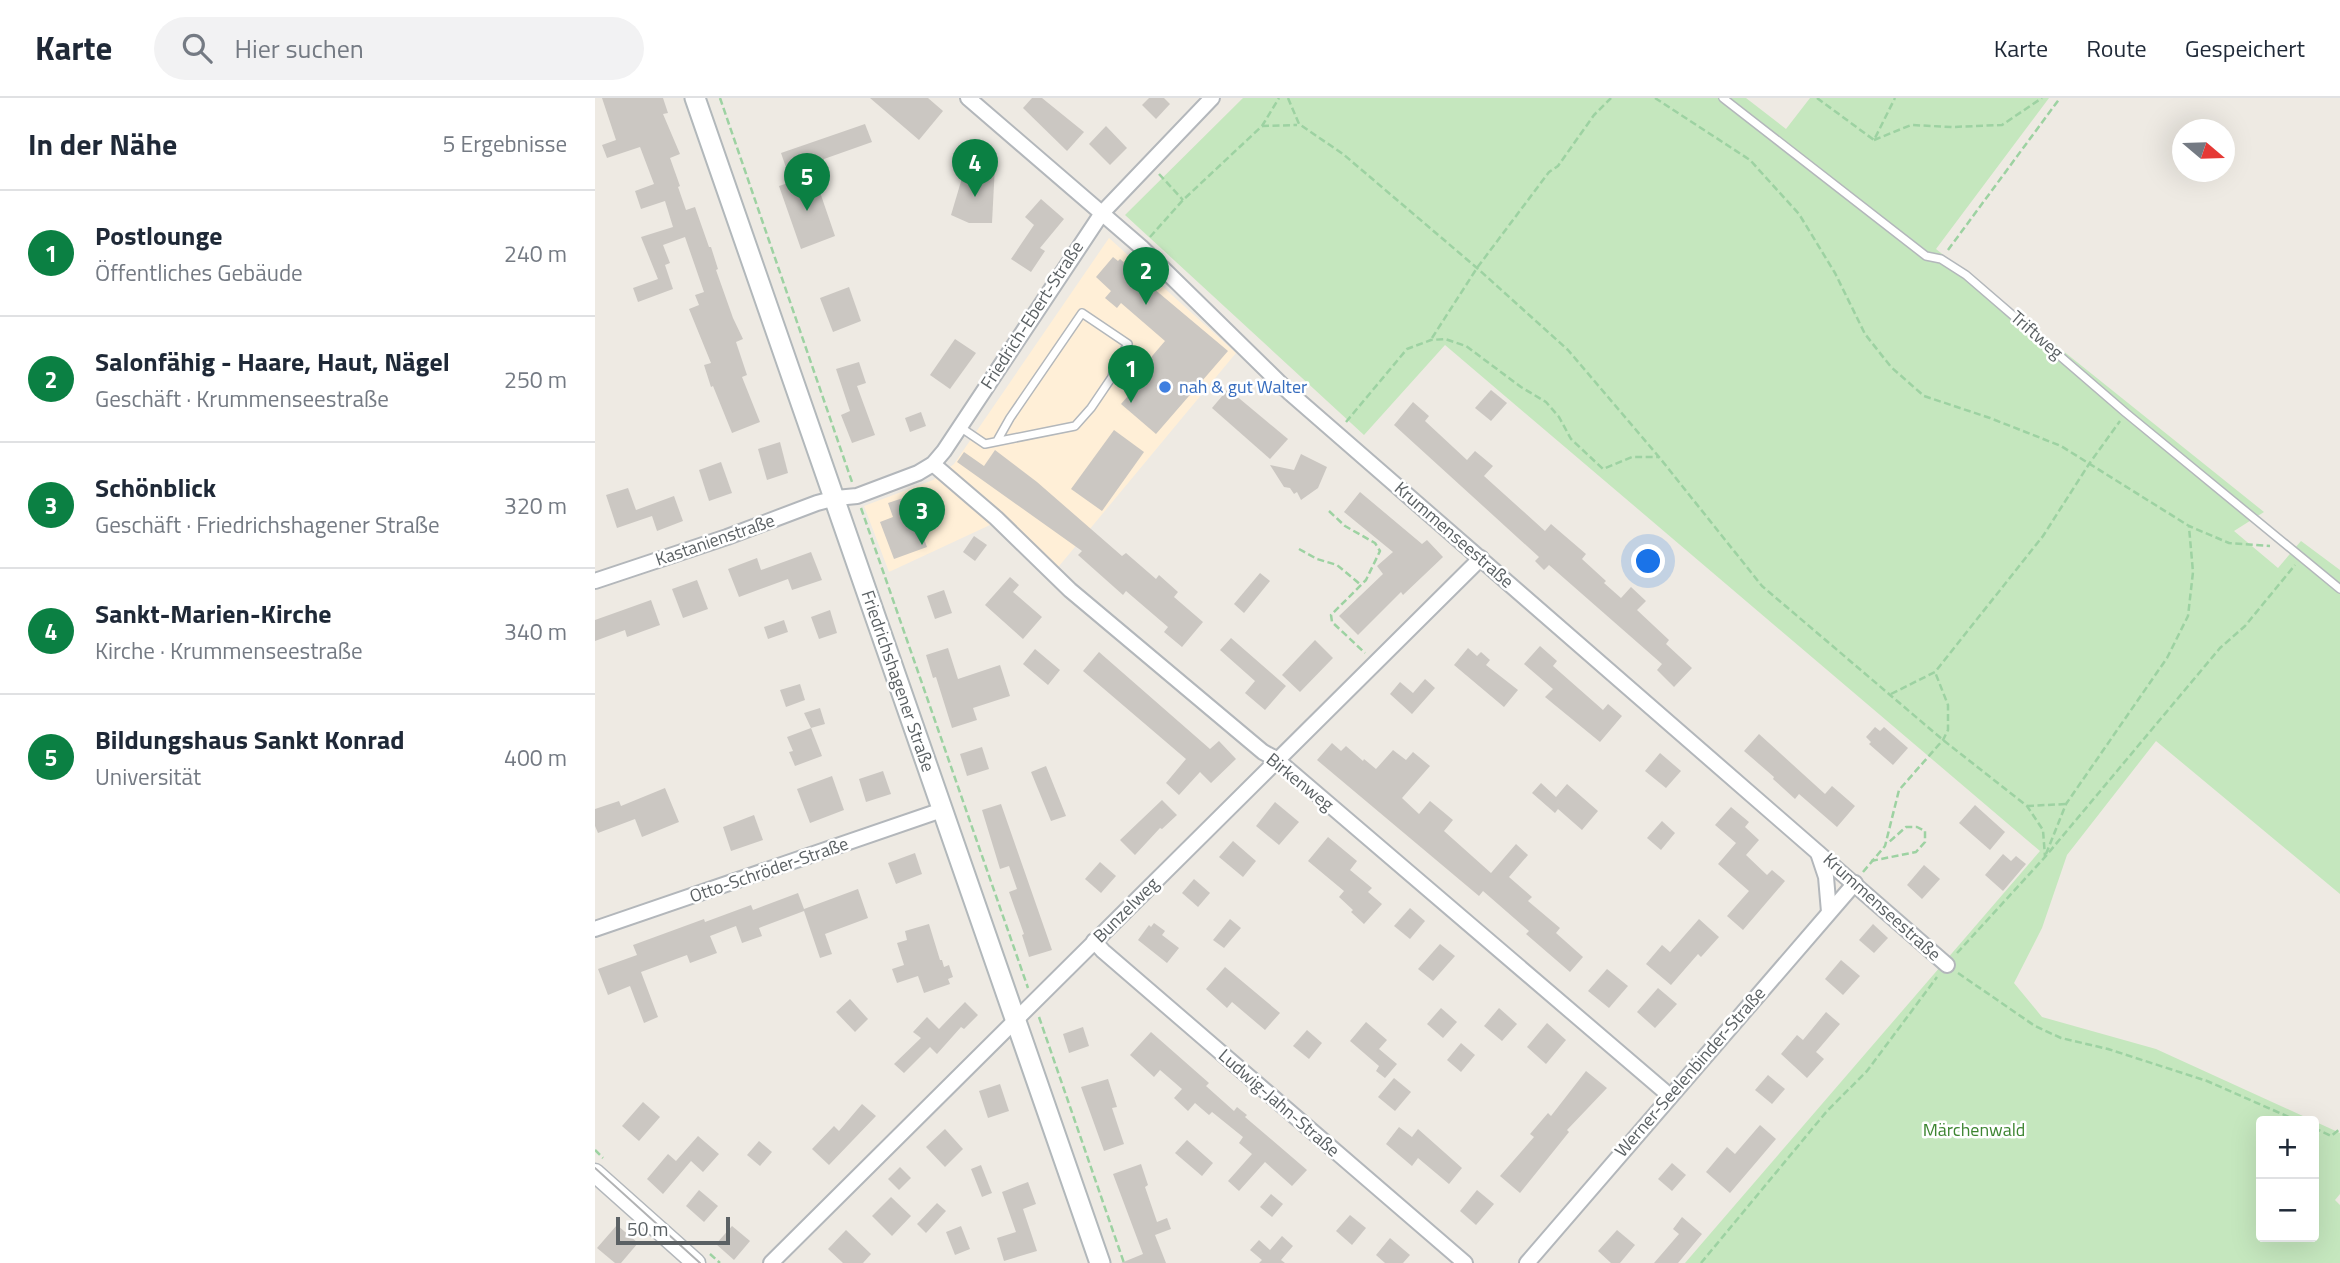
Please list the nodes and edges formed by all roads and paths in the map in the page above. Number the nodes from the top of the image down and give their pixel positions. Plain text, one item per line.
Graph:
1 (695, 98) edge
2 (720, 98) edge
3 (968, 98) edge
4 (1212, 98) edge
5 (1279, 98) edge
6 (1288, 98) edge
7 (1611, 98) edge
8 (1654, 98) edge
9 (1723, 98) edge
10 (1817, 98) edge
11 (1895, 98) edge
12 (2042, 98) edge
13 (2060, 98) edge
14 (1299, 124) junction
15 (1262, 126) junction
16 (1874, 140) junction
17 (1148, 164) junction
18 (1183, 200) junction
19 (1102, 213) junction
20 (1141, 247) junction
21 (1941, 259) junction
22 (1477, 268) junction
23 (1431, 340) junction
24 (2126, 413) junction
25 (960, 427) junction
26 (1338, 433) junction
27 (997, 441) junction
28 (1659, 457) junction
29 (933, 464) junction
30 (2089, 464) junction
31 (857, 496) junction
32 (836, 498) junction
33 (1329, 511) dead end
34 (2189, 526) junction
35 (2288, 546) junction
36 (1299, 549) dead end
37 (1481, 558) junction
38 (2302, 558) junction
39 (595, 581) edge
40 (1361, 585) junction
41 (2340, 589) edge
42 (1374, 662) junction
43 (1935, 672) junction
44 (1891, 694) junction
45 (1943, 740) junction
46 (1276, 759) junction
47 (2066, 804) junction
48 (2027, 806) junction
49 (942, 810) junction
50 (1885, 846) junction
51 (1816, 849) junction
52 (2045, 857) junction
53 (1871, 861) junction
54 (1855, 883) junction
55 (1829, 912) junction
56 (595, 929) edge
57 (1094, 941) junction
58 (1947, 965) junction
59 (1033, 1003) junction
60 (1016, 1020) junction
61 (1670, 1096) junction
62 (2287, 1116) edge
63 (2340, 1129) edge
64 (2319, 1130) edge
65 (595, 1172) edge
66 (696, 1263) edge
67 (771, 1263) edge
68 (1100, 1263) edge
69 (1124, 1263) edge
70 (1465, 1263) edge
71 (1527, 1263) edge
72 (1701, 1263) edge

1 - 32 main road, Friedrichshagener Straße
2 - 31 path
3 - 19 street, Krummenseestraße
4 - 17 street, Friedrich-Ebert-Straße
5 - 15 path
6 - 14 path
7 - 22 path
8 - 30 path
9 - 21 lane, Triftweg
10 - 16 path
11 - 16 path
12 - 16 path
13 - 21 path
14 - 15 path
14 - 22 path
15 - 18 path
17 - 18 path
17 - 19 street, Friedrich-Ebert-Straße
18 - 20 path
19 - 20 street, Krummenseestraße
19 - 25 street, Friedrich-Ebert-Straße
20 - 26 street, Krummenseestraße
21 - 24 lane, Triftweg
22 - 23 path
22 - 28 path
23 - 26 path
23 - 28 path
24 - 30 path
24 - 35 lane, Triftweg
25 - 27 lane
25 - 29 street, Friedrich-Ebert-Straße
26 - 37 street, Krummenseestraße
27 - 27 lane
28 - 44 path
29 - 31 street, Friedrich-Ebert-Straße
29 - 46 street, Birkenweg
30 - 34 path
30 - 43 path
31 - 32 street, Friedrich-Ebert-Straße
31 - 59 path
32 - 39 street, Kastanienstraße
32 - 49 main road, Friedrichshagener Straße
33 - 40 path
34 - 35 path
34 - 47 path
35 - 38 lane, Triftweg
36 - 40 path
37 - 42 street, Bunzelweg
37 - 51 street, Krummenseestraße
38 - 41 lane, Triftweg
38 - 52 path
40 - 42 path
42 - 46 street, Bunzelweg
43 - 44 path
43 - 45 path
44 - 45 path
45 - 48 path
45 - 50 path
46 - 57 street, Bunzelweg
46 - 61 street, Birkenweg
47 - 48 path
47 - 52 path
48 - 52 path
49 - 56 street, Otto-Schröder-Straße
49 - 60 main road, Friedrichshagener Straße
50 - 53 path
50 - 53 path
51 - 54 street, Krummenseestraße
51 - 55 street
52 - 58 path
53 - 54 path
54 - 55 street, Werner-Seelenbinder-Straße
54 - 58 street, Krummenseestraße
55 - 61 street, Werner-Seelenbinder-Straße
57 - 59 street, Bunzelweg
57 - 70 street, Ludwig-Jahn-Straße
58 - 62 path
58 - 72 path
59 - 60 street, Bunzelweg
59 - 69 path
60 - 67 street, Bunzelweg
60 - 68 main road, Friedrichshagener Straße
61 - 71 street, Werner-Seelenbinder-Straße
63 - 64 path
65 - 66 street

